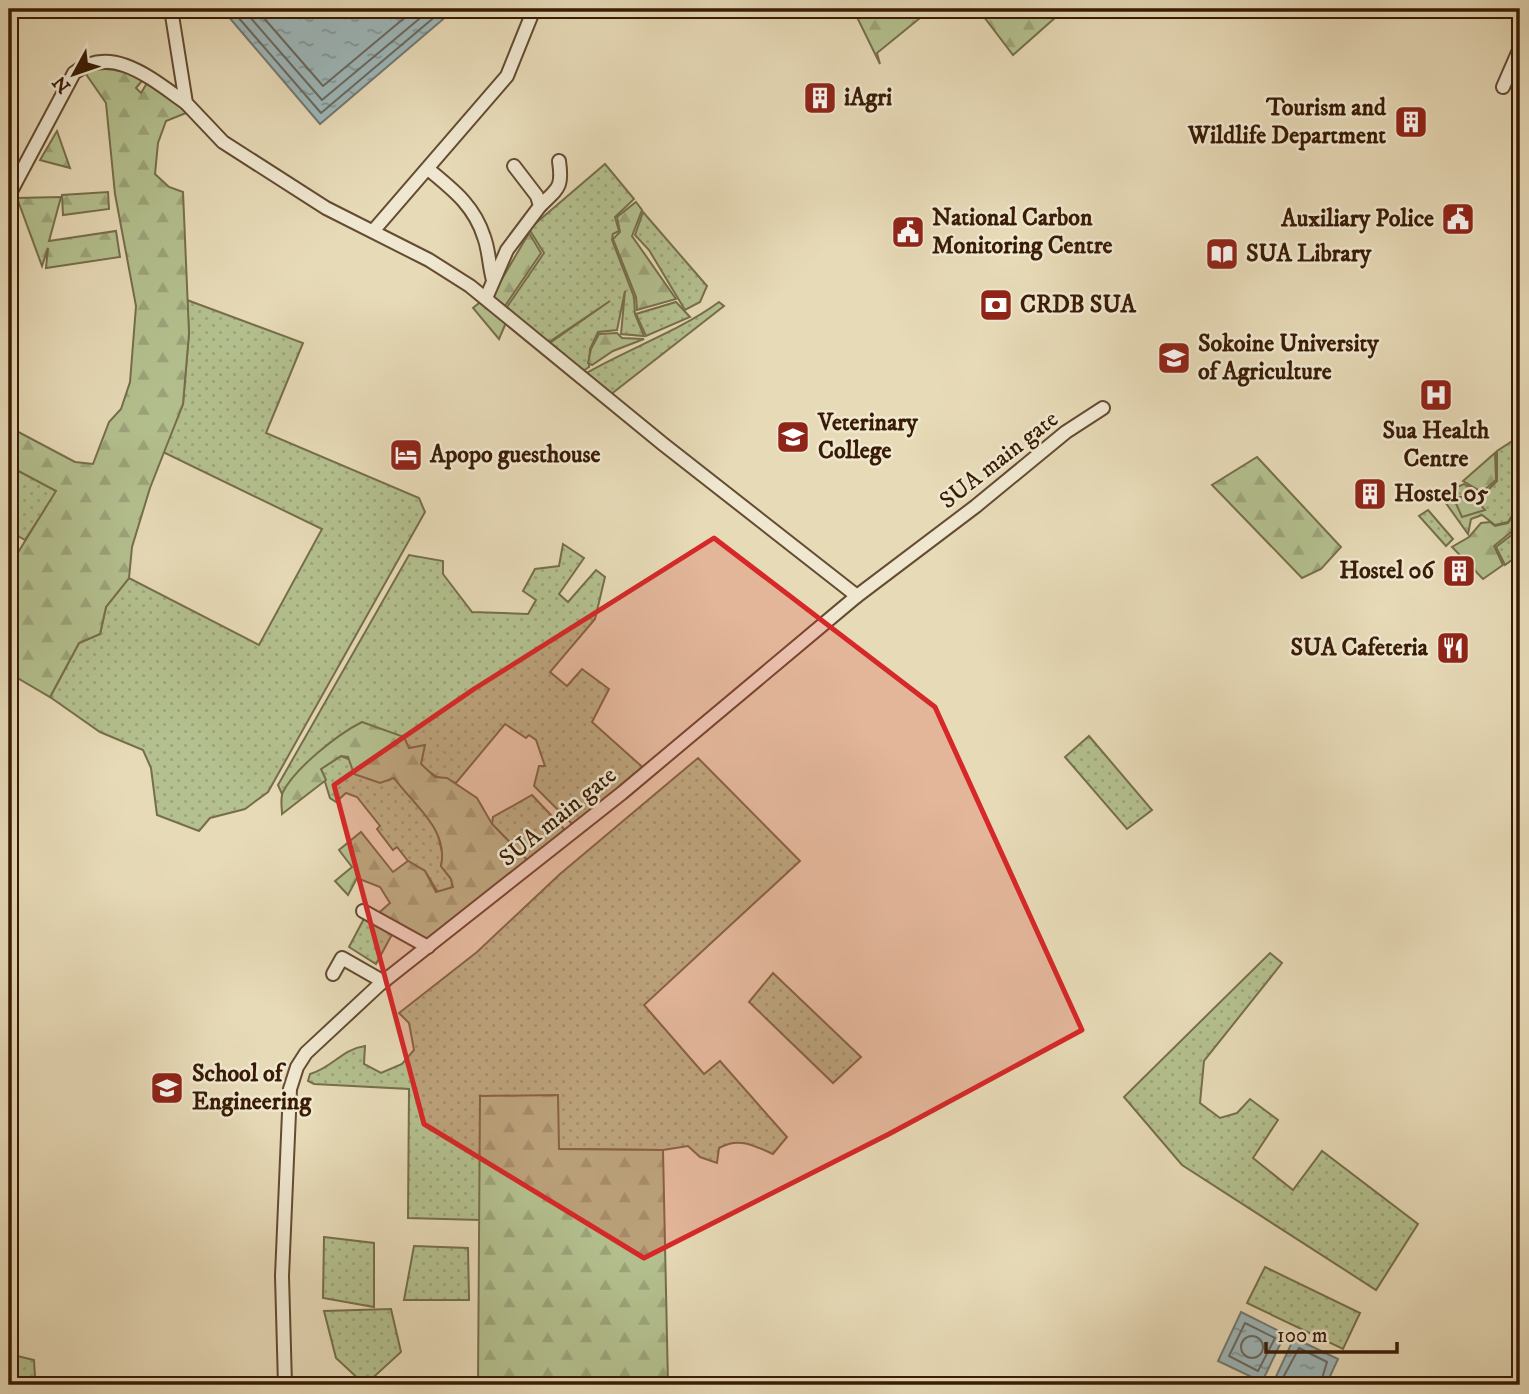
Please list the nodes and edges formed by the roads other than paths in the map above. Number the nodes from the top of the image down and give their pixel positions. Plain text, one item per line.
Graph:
1 (172, 9) edge
2 (534, 9) edge
3 (1520, 48) edge
4 (1503, 87) dead end
5 (186, 103) junction
6 (559, 160) dead end
7 (514, 166) dead end
8 (428, 169) junction
9 (9, 195) edge
10 (540, 206) junction
11 (374, 230) junction
12 (493, 281) junction
13 (486, 298) junction
14 (1103, 408) dead end
15 (857, 596) junction
16 (363, 911) dead end
17 (428, 947) junction
18 (332, 974) dead end
19 (384, 982) junction
20 (285, 1385) edge

1 - 5 street
2 - 8 street
3 - 4 street
5 - 9 street
5 - 11 street
6 - 10 street
7 - 10 street
8 - 11 street
8 - 12 street
10 - 12 street
11 - 13 street
12 - 13 street
13 - 15 street
14 - 15 street, SUA main gate
15 - 17 street, SUA main gate
16 - 17 street
17 - 19 street, SUA main gate
18 - 19 street
19 - 20 street, SUA main gate

